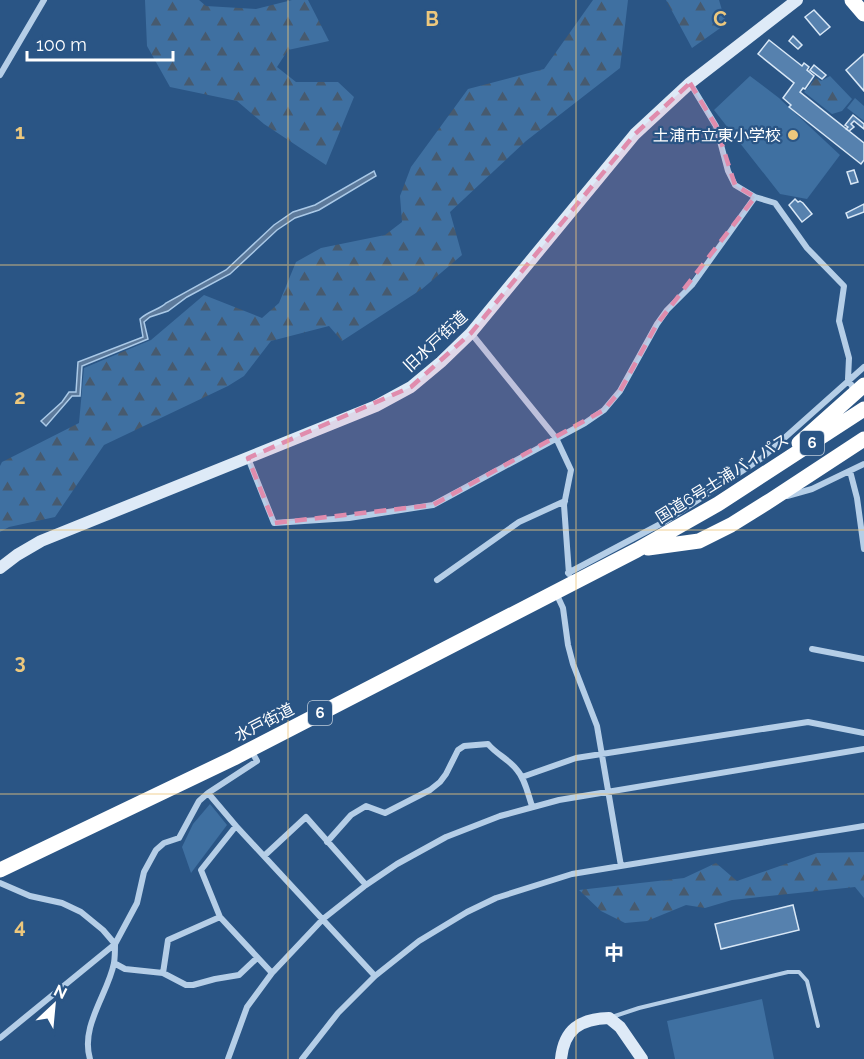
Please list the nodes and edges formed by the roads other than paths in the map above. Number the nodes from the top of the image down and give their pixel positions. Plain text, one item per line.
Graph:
1 (44, 0) edge
2 (797, 0) edge
3 (852, 0) edge
4 (864, 14) edge
5 (0, 75) edge
6 (690, 83) junction
7 (755, 197) junction
8 (471, 333) junction
9 (864, 367) edge
10 (848, 379) junction
11 (859, 387) edge
12 (861, 411) edge
13 (556, 438) junction
14 (864, 439) edge
15 (249, 458) junction
16 (864, 464) edge
17 (768, 471) junction
18 (850, 471) junction
19 (771, 500) junction
20 (565, 501) junction
21 (864, 549) edge
22 (637, 550) junction
23 (0, 568) edge
24 (571, 578) junction
25 (437, 580) dead end
26 (556, 592) junction
27 (812, 649) dead end
28 (864, 659) edge
29 (864, 733) edge
30 (864, 748) edge
31 (251, 749) junction
32 (603, 754) junction
33 (522, 777) junction
34 (608, 790) junction
35 (208, 793) junction
36 (532, 806) junction
37 (236, 826) junction
38 (864, 826) edge
39 (327, 842) junction
40 (264, 856) junction
41 (621, 866) junction
42 (0, 870) edge
43 (0, 883) edge
44 (366, 885) junction
45 (220, 917) junction
46 (323, 919) junction
47 (115, 944) junction
48 (257, 958) junction
49 (114, 963) junction
50 (163, 973) junction
51 (272, 973) junction
52 (375, 976) junction
53 (609, 1018) junction
54 (818, 1026) dead end
55 (0, 1038) edge
56 (90, 1059) edge
57 (228, 1059) edge
58 (302, 1059) edge
59 (561, 1059) edge
60 (642, 1059) edge

1 - 5 street
2 - 6 street, 旧水戸街道
3 - 4 highway
6 - 7 street
6 - 8 street, 旧水戸街道
7 - 10 street
7 - 13 street
8 - 13 street
8 - 15 street, 旧水戸街道
9 - 10 street
10 - 11 street
10 - 24 street
11 - 17 highway
12 - 17 highway, 国道6号土浦バイパス / 6
13 - 15 street
13 - 20 street
14 - 19 highway
15 - 23 street, 旧水戸街道
16 - 18 street
17 - 22 highway, 国道6号土浦バイパス / 6
18 - 19 street
18 - 21 street
19 - 22 highway
20 - 24 street
20 - 25 street
22 - 24 highway, 水戸街道 / 6
24 - 26 highway, 水戸街道 / 6
26 - 31 highway, 水戸街道 / 6
26 - 32 street
27 - 28 street
29 - 32 street
30 - 34 street
31 - 35 street
31 - 42 highway, 水戸街道 / 6
32 - 33 street
32 - 34 street
33 - 36 street
33 - 39 street
34 - 36 street
34 - 41 street
35 - 37 street
35 - 47 street
36 - 44 street
37 - 40 street
37 - 45 street
38 - 41 street
39 - 40 street
39 - 44 street
40 - 46 street
41 - 52 street
43 - 47 street
44 - 46 street
45 - 48 street
45 - 50 street
46 - 51 street
46 - 52 street
47 - 49 street
47 - 55 street
48 - 50 street
48 - 51 street
49 - 50 street
49 - 56 street
51 - 57 street
52 - 58 street
53 - 54 lane
53 - 59 street
53 - 60 street

